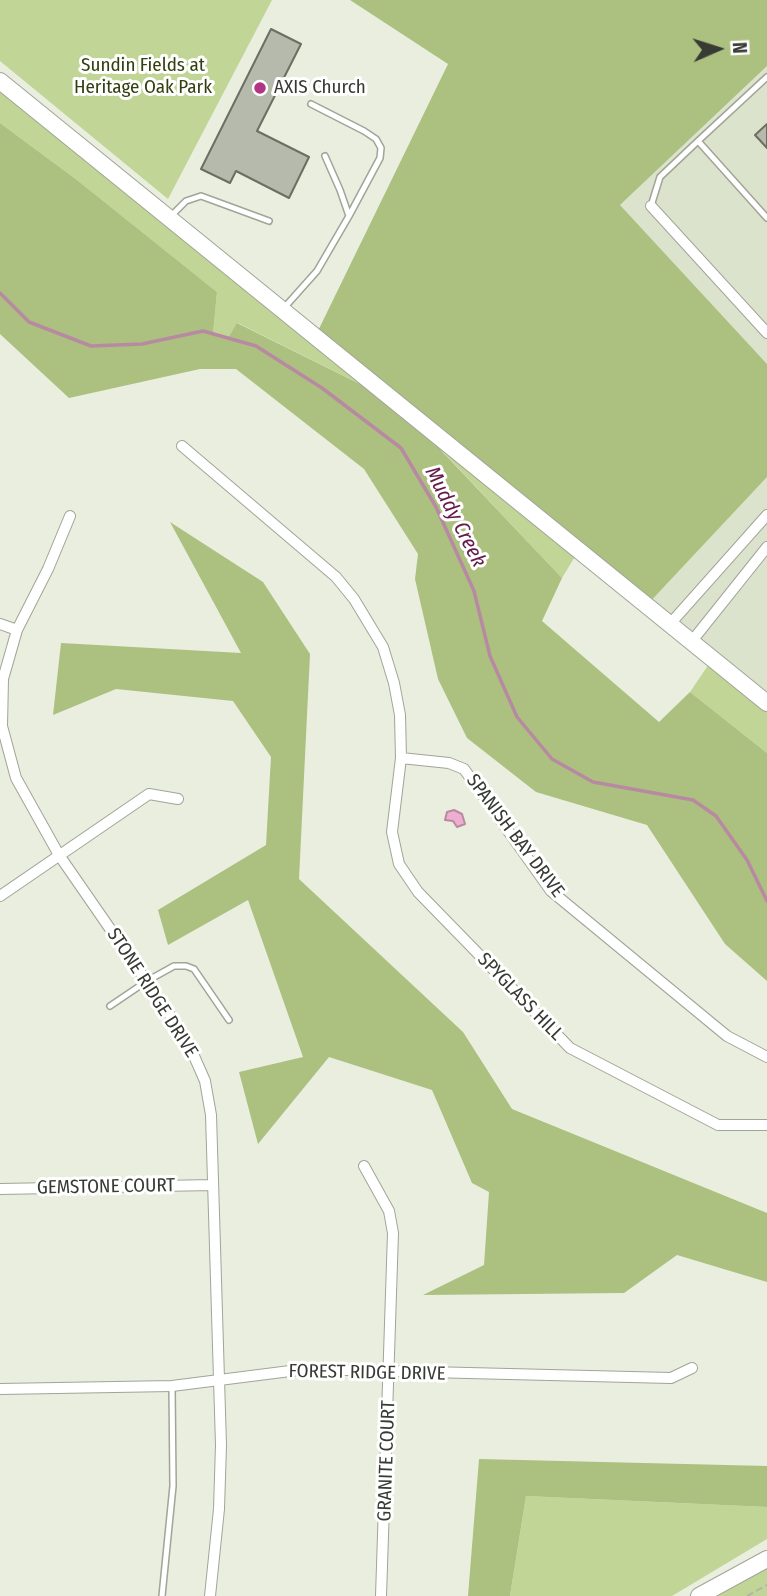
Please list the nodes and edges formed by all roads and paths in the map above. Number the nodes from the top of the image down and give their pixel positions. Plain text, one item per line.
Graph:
1 (767, 76) edge
2 (0, 81) edge
3 (311, 104) dead end
4 (698, 141) junction
5 (325, 156) dead end
6 (651, 206) joint
7 (349, 216) junction
8 (169, 218) junction
9 (767, 218) edge
10 (269, 221) dead end
11 (282, 310) junction
12 (767, 333) edge
13 (182, 446) dead end
14 (767, 515) edge
15 (70, 516) dead end
16 (767, 547) edge
17 (0, 624) edge
18 (670, 624) junction
19 (18, 630) junction
20 (692, 641) junction
21 (0, 645) edge
22 (12, 649) junction
23 (767, 703) edge
24 (401, 758) junction
25 (178, 799) dead end
26 (59, 855) junction
27 (0, 896) edge
28 (147, 981) junction
29 (110, 1006) dead end
30 (229, 1020) dead end
31 (767, 1058) edge
32 (767, 1125) edge
33 (364, 1166) dead end
34 (213, 1185) junction
35 (0, 1189) edge
36 (692, 1368) dead end
37 (390, 1372) junction
38 (219, 1381) junction
39 (172, 1385) junction
40 (0, 1389) edge
41 (767, 1559) edge
42 (767, 1586) edge
43 (211, 1595) edge
44 (162, 1596) edge
45 (381, 1596) edge
46 (699, 1596) edge
47 (747, 1596) edge

1 - 4 lane
2 - 8 main road
3 - 7 lane
4 - 6 lane
4 - 9 lane
5 - 7 lane
6 - 12 street
7 - 11 lane
8 - 10 lane
8 - 11 main road
11 - 18 main road
13 - 24 street
14 - 18 street
15 - 19 street, STONE RIDGE DRIVE
16 - 20 street
17 - 19 street
18 - 20 main road
19 - 22 street, STONE RIDGE DRIVE
20 - 23 main road
21 - 22 street
22 - 26 street, STONE RIDGE DRIVE
24 - 31 street, SPANISH BAY DRIVE
24 - 32 street, SPYGLASS HILL
25 - 26 street
26 - 27 street
26 - 28 street, STONE RIDGE DRIVE
28 - 29 lane
28 - 30 lane
28 - 34 street, STONE RIDGE DRIVE
33 - 37 street, GRANITE COURT
34 - 35 street, GEMSTONE COURT
34 - 38 street, STONE RIDGE DRIVE
36 - 37 street, FOREST RIDGE DRIVE
37 - 38 street, FOREST RIDGE DRIVE
37 - 45 street, GRANITE COURT
38 - 39 street, FOREST RIDGE DRIVE
38 - 43 street, STONE RIDGE DRIVE
39 - 40 street, FOREST RIDGE DRIVE
39 - 44 lane
41 - 46 main road
42 - 47 path

